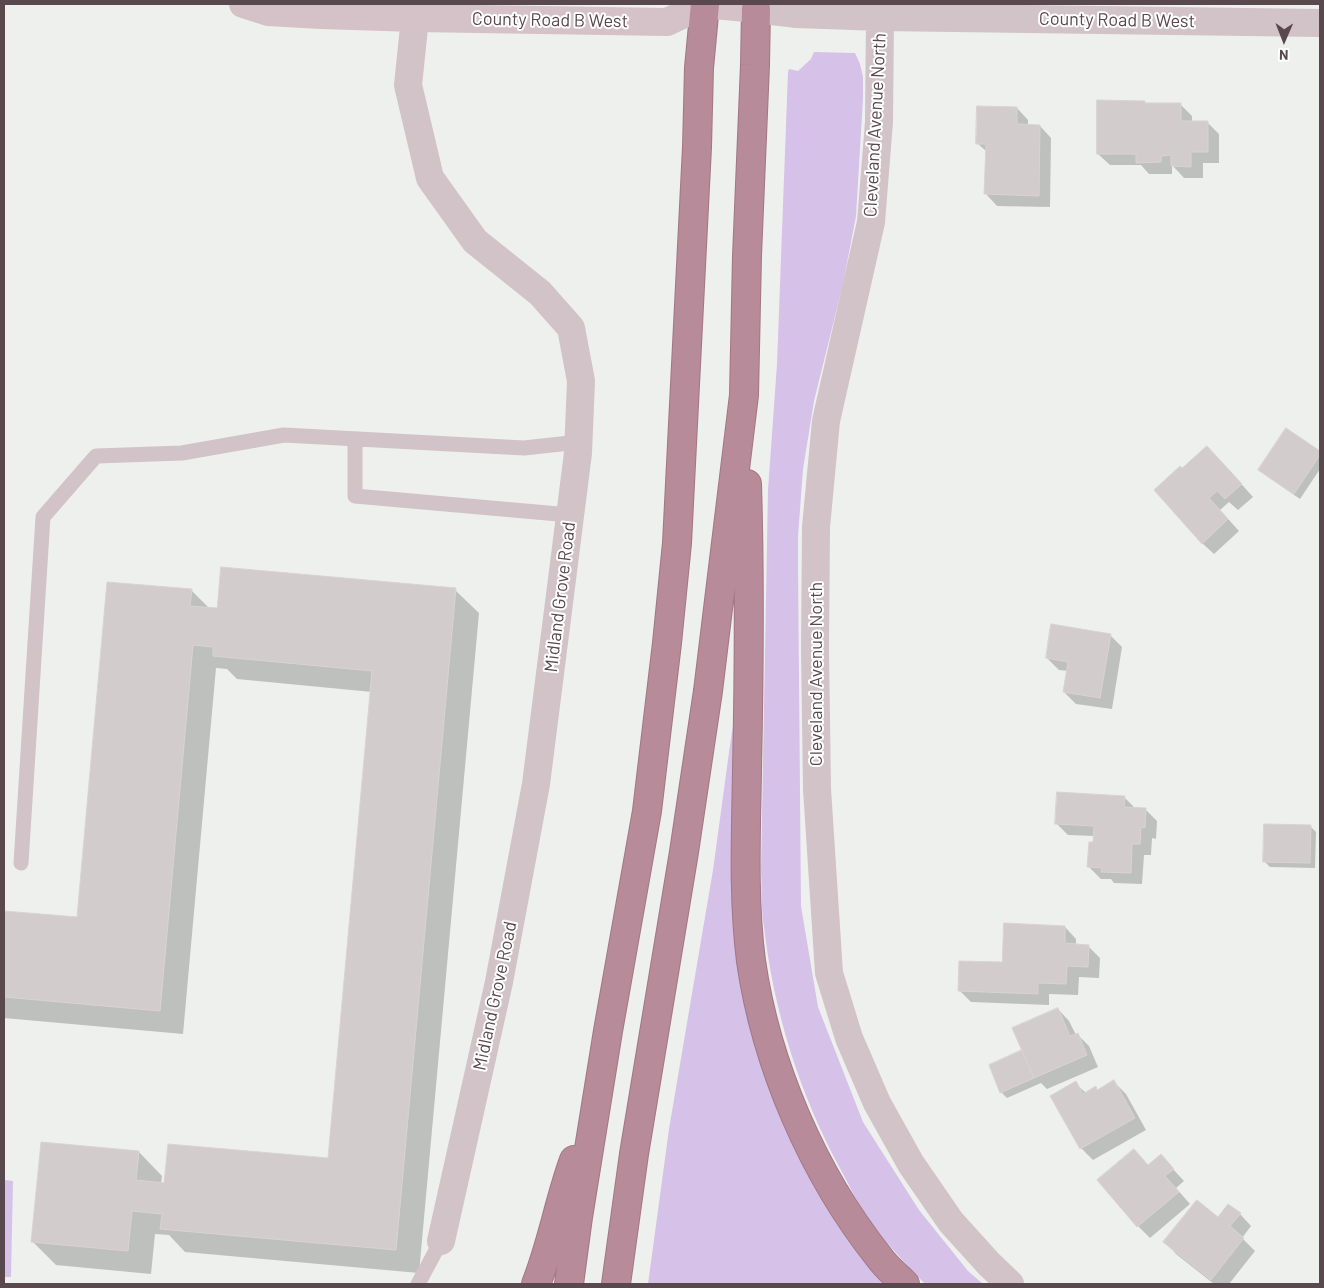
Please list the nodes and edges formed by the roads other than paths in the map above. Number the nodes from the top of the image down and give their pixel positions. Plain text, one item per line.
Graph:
1 (243, 4) edge
2 (704, 4) edge
3 (756, 6) edge
4 (416, 11) edge
5 (880, 16) junction
6 (1320, 23) edge
7 (744, 396) junction
8 (355, 439) junction
9 (578, 442) junction
10 (570, 515) junction
11 (21, 863) dead end
12 (594, 1118) junction
13 (441, 1241) joint
14 (418, 1284) edge
15 (536, 1284) edge
16 (569, 1284) edge
17 (616, 1284) edge
18 (905, 1284) edge
19 (1010, 1284) edge

1 - 4 street, County Road B West
2 - 3 street, County Road B West
2 - 4 street, County Road B West
2 - 12 highway
3 - 5 street, County Road B West
3 - 7 highway
4 - 9 street, Midland Grove Road
5 - 6 street, County Road B West
5 - 19 street, Cleveland Avenue North
7 - 17 highway
7 - 18 highway
8 - 9 lane
8 - 10 lane
8 - 11 lane
9 - 10 street, Midland Grove Road
10 - 13 street, Midland Grove Road
12 - 15 highway
12 - 16 highway
13 - 14 lane

